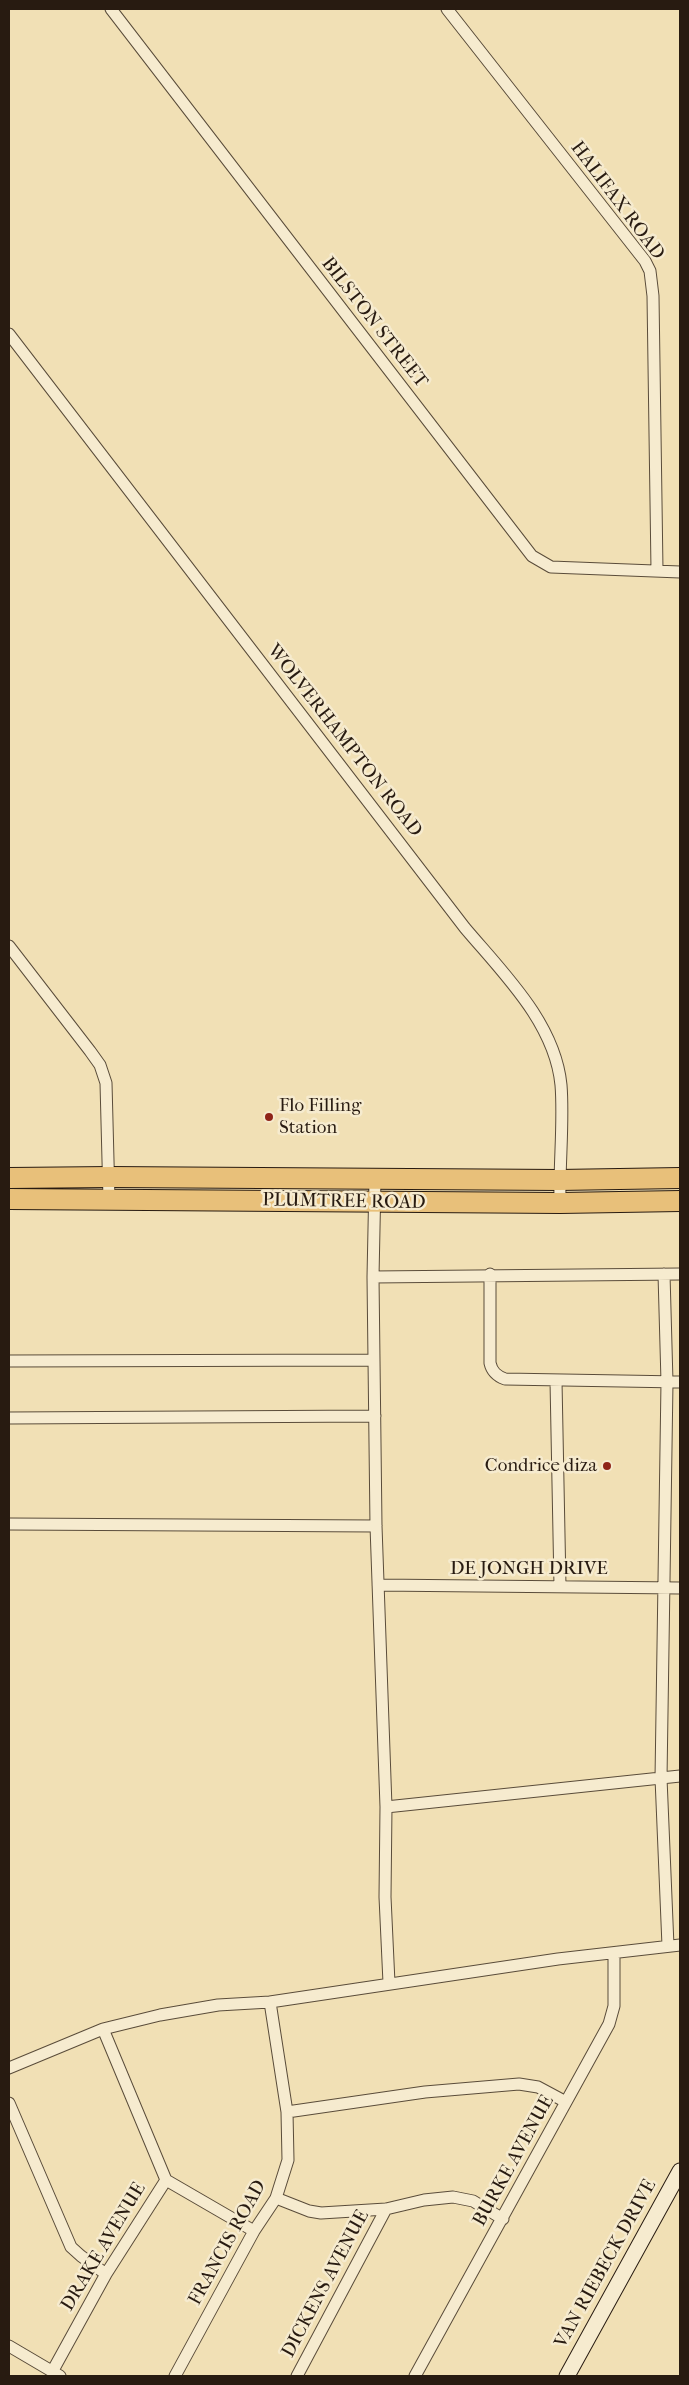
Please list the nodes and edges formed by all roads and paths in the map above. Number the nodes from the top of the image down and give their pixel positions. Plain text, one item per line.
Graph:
1 (111, 9) edge
2 (447, 9) edge
3 (9, 334) edge
4 (657, 570) junction
5 (680, 572) edge
6 (9, 946) edge
7 (110, 1177) junction
8 (9, 1178) edge
9 (680, 1178) edge
10 (376, 1180) junction
11 (559, 1180) junction
12 (110, 1199) junction
13 (9, 1200) edge
14 (680, 1200) edge
15 (375, 1202) junction
16 (560, 1203) junction
17 (490, 1274) junction
18 (664, 1274) junction
19 (680, 1274) edge
20 (374, 1277) junction
21 (374, 1360) junction
22 (9, 1361) edge
23 (556, 1382) junction
24 (667, 1382) junction
25 (680, 1382) edge
26 (375, 1416) junction
27 (9, 1418) edge
28 (9, 1524) edge
29 (376, 1526) junction
30 (378, 1585) junction
31 (560, 1586) junction
32 (664, 1588) junction
33 (680, 1588) edge
34 (680, 1776) edge
35 (661, 1778) junction
36 (386, 1807) junction
37 (680, 1945) edge
38 (668, 1946) junction
39 (614, 1954) junction
40 (389, 1983) junction
41 (270, 2002) junction
42 (103, 2029) junction
43 (9, 2068) edge
44 (9, 2102) edge
45 (566, 2102) junction
46 (287, 2112) junction
47 (680, 2171) edge
48 (166, 2180) junction
49 (276, 2198) junction
50 (386, 2209) junction
51 (503, 2219) junction
52 (254, 2231) junction
53 (106, 2274) junction
54 (9, 2346) edge
55 (56, 2374) edge
56 (176, 2376) edge
57 (298, 2376) edge
58 (415, 2376) edge
59 (567, 2376) edge

1 - 4 street, BILSTON STREET
2 - 4 street, HALIFAX ROAD
3 - 11 street, WOLVERHAMPTON ROAD
4 - 5 street, BILSTON STREET
6 - 7 street
7 - 8 highway, PLUMTREE ROAD
7 - 10 highway, PLUMTREE ROAD
7 - 12 street
9 - 11 highway, PLUMTREE ROAD
10 - 11 highway, PLUMTREE ROAD
10 - 15 street
11 - 16 street, WOLVERHAMPTON ROAD
12 - 13 highway, PLUMTREE ROAD
12 - 15 highway, PLUMTREE ROAD
14 - 16 highway, PLUMTREE ROAD
15 - 16 highway, PLUMTREE ROAD
15 - 20 street
17 - 18 street
17 - 20 street
17 - 23 street
18 - 19 street
18 - 24 street
20 - 21 street
21 - 22 street
21 - 26 street
23 - 24 street
23 - 31 street
24 - 25 street
24 - 32 street
26 - 27 street
26 - 29 street
28 - 29 street
29 - 30 street
30 - 31 street, DE JONGH DRIVE
30 - 36 street
31 - 32 street, DE JONGH DRIVE
32 - 33 street, DE JONGH DRIVE
32 - 35 street
34 - 35 street
35 - 36 street
35 - 38 street
36 - 40 street
37 - 38 street
38 - 39 street
39 - 40 street
39 - 45 street, BURKE AVENUE
40 - 41 street
41 - 42 street
41 - 46 street, FRANCIS ROAD
42 - 43 street
42 - 48 street, DRAKE AVENUE
44 - 53 street
45 - 46 street
45 - 51 street, BURKE AVENUE
46 - 49 street, FRANCIS ROAD
47 - 59 street, VAN RIEBECK DRIVE
48 - 52 street
48 - 53 street, DRAKE AVENUE
49 - 50 street
49 - 52 street, FRANCIS ROAD
50 - 51 street
50 - 57 street, DICKENS AVENUE
51 - 58 street, BURKE AVENUE
52 - 56 street, FRANCIS ROAD
53 - 55 street, DRAKE AVENUE
54 - 55 street

